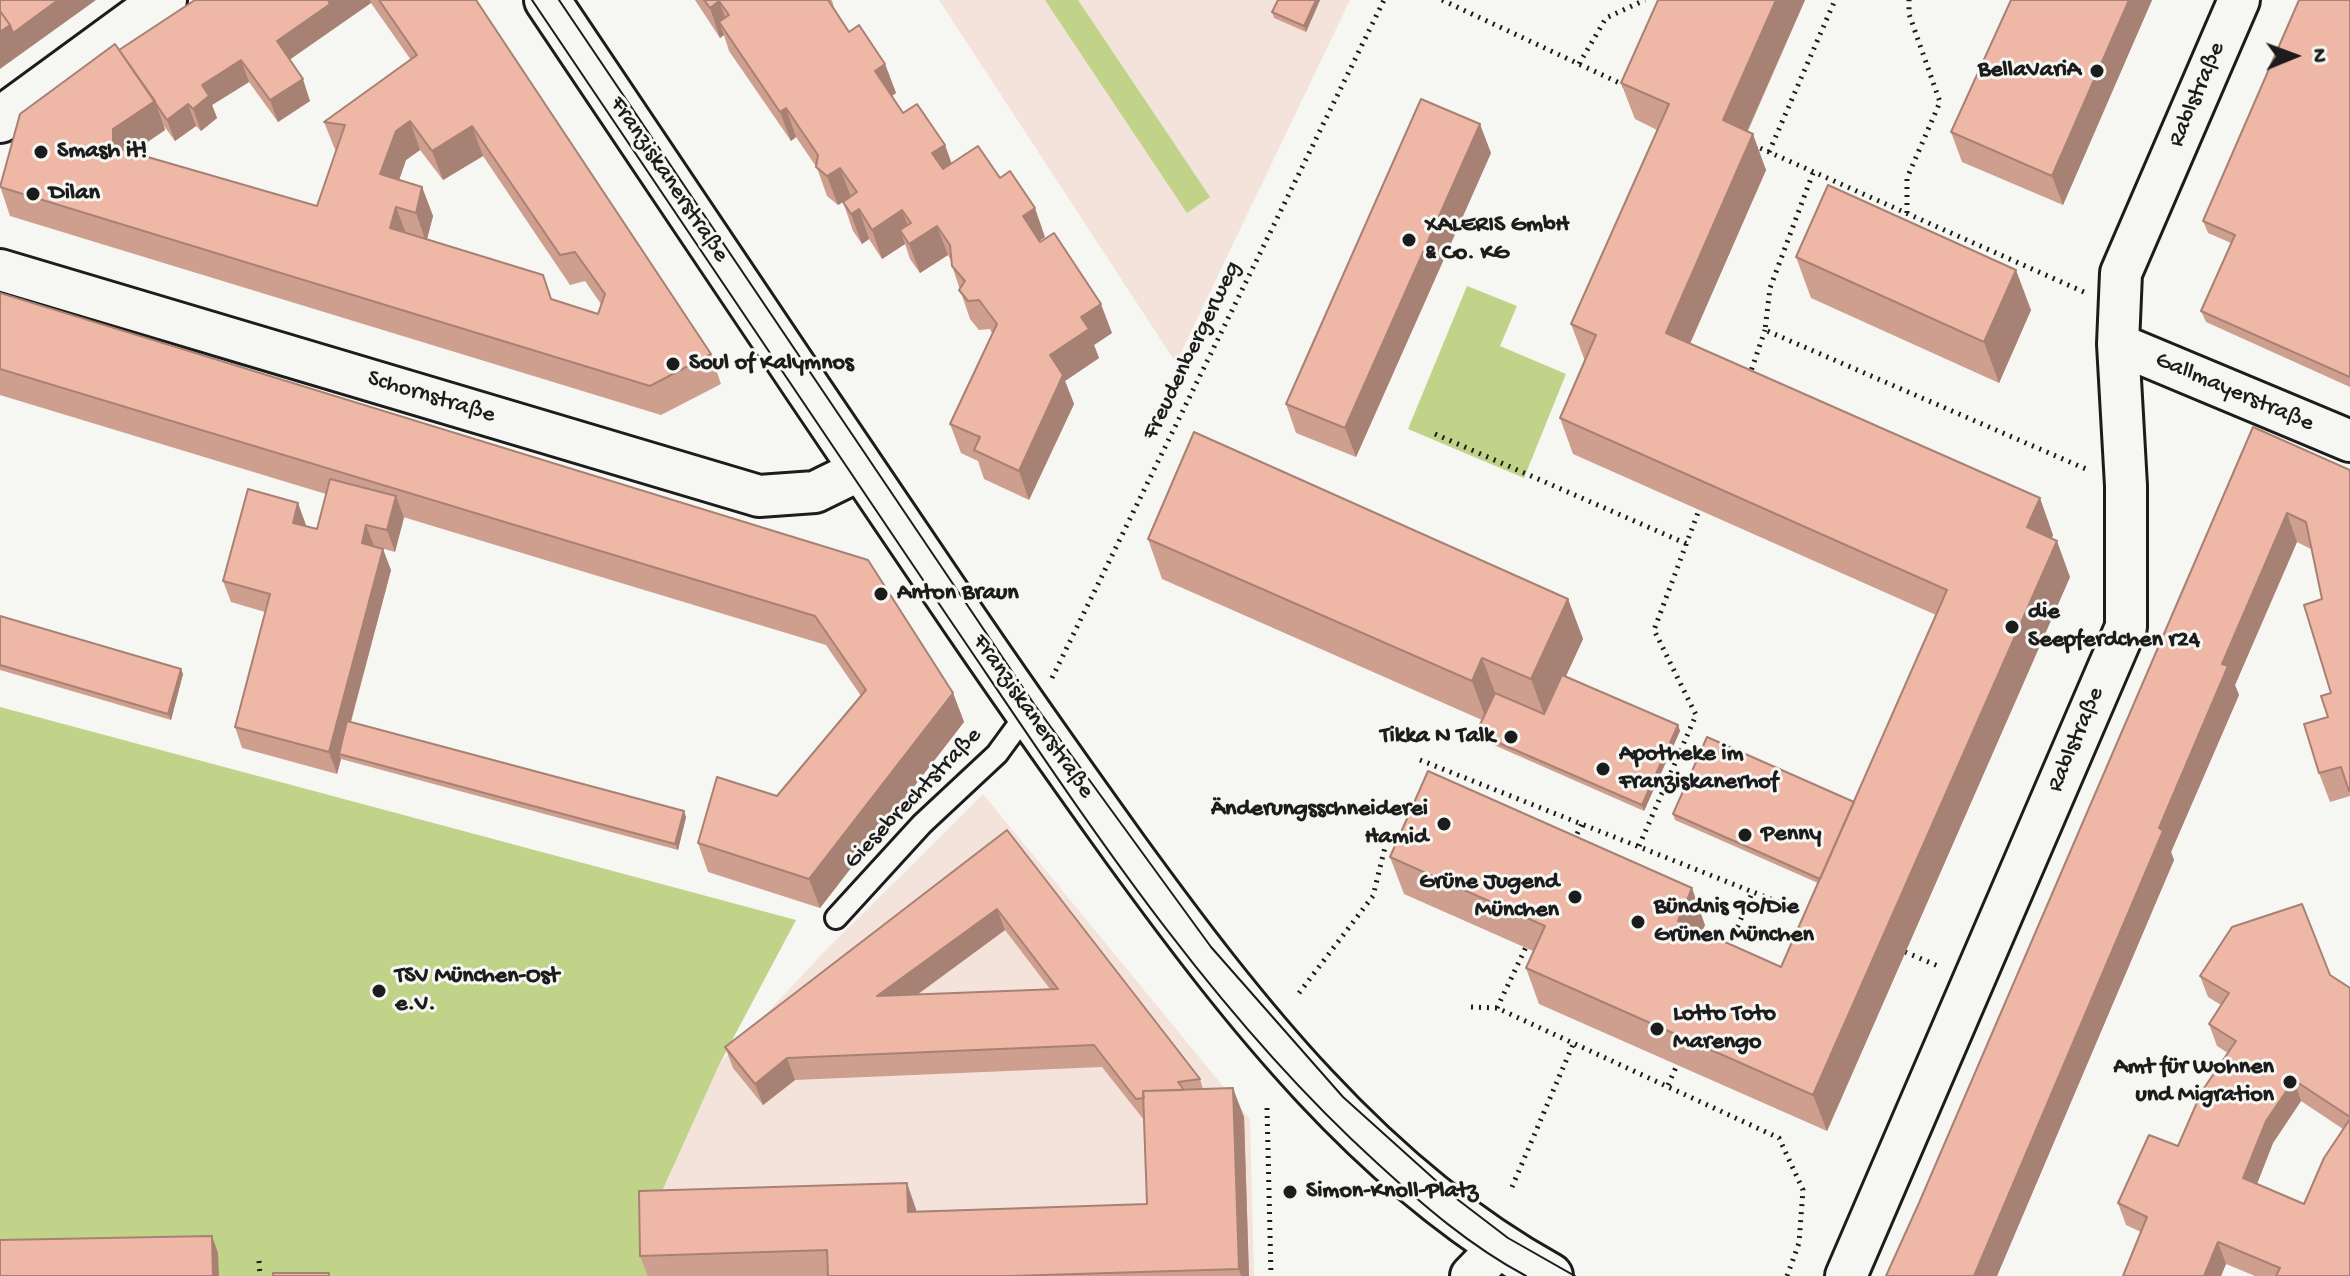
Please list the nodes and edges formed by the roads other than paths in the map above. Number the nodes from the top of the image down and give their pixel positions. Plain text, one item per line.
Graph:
1 (164, 0) edge
2 (547, 0) edge
3 (2239, 0) edge
4 (0, 120) edge
5 (0, 270) edge
6 (2118, 326) junction
7 (2350, 441) edge
8 (862, 469) junction
9 (1027, 713) junction
10 (836, 918) dead end
11 (1485, 1262) edge
12 (1550, 1276) edge
13 (1846, 1276) edge

1 - 4 main road
2 - 8 main road, Franziskanerstraße
3 - 6 street, Rablstraße
5 - 8 street, Schornstraße
6 - 7 street, Gallmayerstraße
6 - 13 street, Rablstraße
8 - 9 main road, Franziskanerstraße
9 - 10 lane, Giesebrechtstraße
9 - 11 main road, Franziskanerstraße
11 - 12 main road, Franziskanerstraße

